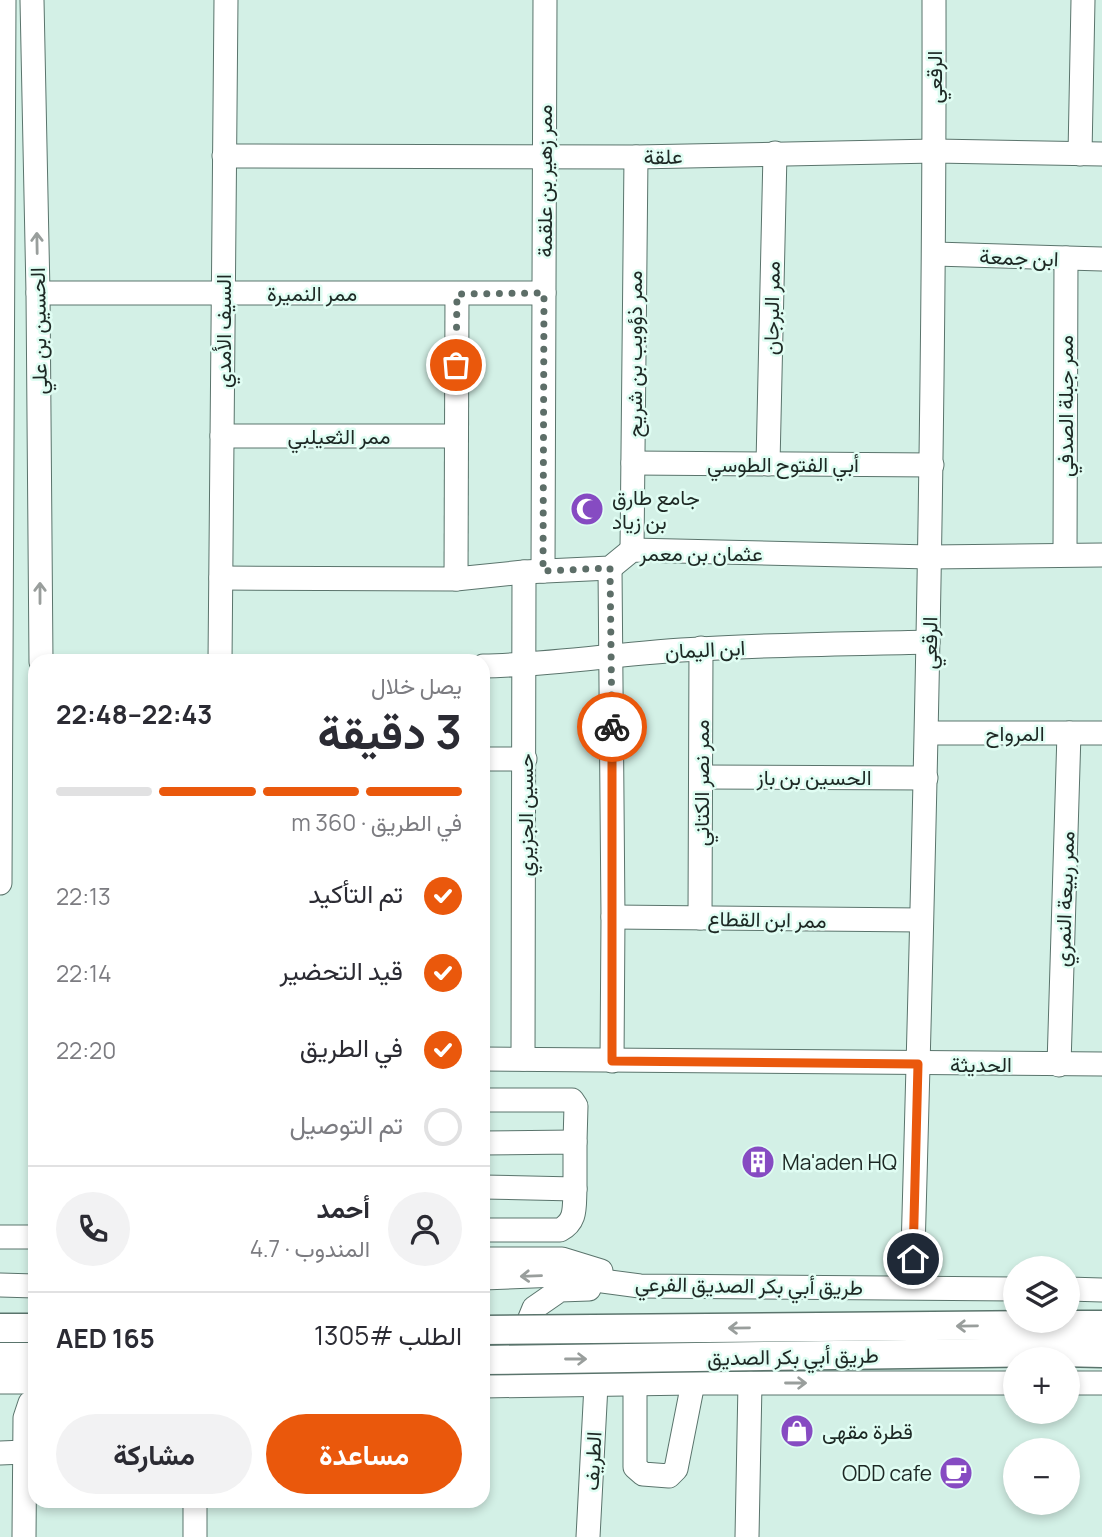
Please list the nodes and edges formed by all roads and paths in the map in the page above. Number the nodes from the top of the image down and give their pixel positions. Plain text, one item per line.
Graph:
1 (4, 0) edge
2 (32, 0) edge
3 (226, 0) edge
4 (545, 0) edge
5 (934, 0) edge
6 (1083, 0) edge
7 (1, 112) edge
8 (935, 151) junction
9 (775, 153) junction
10 (1091, 154) edge
11 (224, 156) junction
12 (544, 156) junction
13 (636, 157) junction
14 (935, 254) junction
15 (1066, 258) junction
16 (1102, 259) edge
17 (223, 292) junction
18 (38, 293) junction
19 (544, 293) junction
20 (457, 294) junction
21 (0, 394) edge
22 (222, 436) junction
23 (456, 436) junction
24 (633, 463) junction
25 (768, 464) junction
26 (932, 465) junction
27 (632, 550) junction
28 (1065, 554) junction
29 (1102, 555) edge
30 (930, 557) junction
31 (610, 568) junction
32 (534, 571) junction
33 (221, 578) junction
34 (456, 579) junction
35 (928, 642) junction
36 (701, 649) junction
37 (41, 654) edge
38 (220, 654) edge
39 (611, 655) junction
40 (490, 666) edge
41 (524, 666) junction
42 (928, 733) junction
43 (1069, 733) junction
44 (1102, 733) edge
45 (490, 759) edge
46 (526, 759) junction
47 (702, 776) junction
48 (926, 778) junction
49 (0, 816) edge
50 (0, 883) edge
51 (613, 917) junction
52 (700, 918) junction
53 (921, 920) junction
54 (490, 1059) edge
55 (523, 1059) junction
56 (612, 1061) junction
57 (918, 1064) junction
58 (1102, 1064) edge
59 (1059, 1065) junction
60 (490, 1100) edge
61 (575, 1142) junction
62 (490, 1143) edge
63 (490, 1187) edge
64 (575, 1189) junction
65 (500, 1230) edge
66 (0, 1237) edge
67 (28, 1237) edge
68 (499, 1259) edge
69 (490, 1278) edge
70 (0, 1285) edge
71 (28, 1286) edge
72 (640, 1286) junction
73 (912, 1287) junction
74 (1003, 1289) edge
75 (1080, 1289) edge
76 (1102, 1290) edge
77 (1102, 1325) edge
78 (0, 1328) edge
79 (28, 1328) edge
80 (490, 1330) edge
81 (1058, 1338) junction
82 (1102, 1353) edge
83 (0, 1357) edge
84 (28, 1357) edge
85 (490, 1360) edge
86 (0, 1382) edge
87 (28, 1382) edge
88 (693, 1383) junction
89 (750, 1383) junction
90 (1003, 1383) edge
91 (1080, 1383) edge
92 (1102, 1383) edge
93 (635, 1384) junction
94 (596, 1385) junction
95 (490, 1386) edge
96 (28, 1408) edge
97 (25, 1452) junction
98 (0, 1453) edge
99 (195, 1508) edge
100 (24, 1537) edge
101 (195, 1537) edge
102 (588, 1537) edge
103 (747, 1537) edge

1 - 7 street, الحسين بن علي
18 -> 2 street, الحسين بن علي
3 - 11 street, السيف الأمدي
4 - 12 street, ممر زهير بن علقمة
5 - 8 street, الرقعي
6 - 10 street
7 - 21 street, الحسين بن علي
8 - 9 street, علقة
8 - 10 street, علقة
8 - 14 street, الرقعي
9 - 13 street, علقة
9 - 25 street, ممر البرجان
11 - 12 street, علقة
11 - 17 street, السيف الأمدي
12 - 13 street, علقة
12 - 19 street, ممر زهير بن علقمة
13 - 24 street, ممر ذؤويب بن شريح
14 - 15 street, ابن جمعة
14 - 26 street, الرقعي
15 - 16 street, ابن جمعة
15 - 28 street, ممر جبلة الصدفي
17 - 18 street, ممر النميرة
17 - 20 street, ممر النميرة
17 - 22 street, السيف الأمدي
37 -> 18 street, الحسين بن علي
19 - 20 street, ممر النميرة
19 - 32 street, ممر زهير بن علقمة
20 - 23 street
21 - 49 street, الحسين بن علي
22 - 23 street, ممر الثعيلبي
22 - 33 street, السيف الأمدي
23 - 34 street
24 - 25 street, أبي الفتوح الطوسي
24 - 27 street, ممر ذؤويب بن شريح
25 - 26 street, أبي الفتوح الطوسي
26 - 30 street, الرقعي
27 - 30 street, عثمان بن معمر
27 - 31 street, عثمان بن معمر
28 - 29 street, عثمان بن معمر
28 - 30 street, عثمان بن معمر
30 - 35 street, الرقعي
31 - 32 street, عثمان بن معمر
31 - 39 street
32 - 34 street, عثمان بن معمر
32 - 41 street, حسين الجزيري
33 - 34 street, عثمان بن معمر
33 - 38 street, السيف الأمدي
35 - 36 street, ابن اليمان
35 - 42 street, الرقعي
36 - 39 street, ابن اليمان
36 - 47 street, ممر نصر الكتاني
39 - 41 street, ابن اليمان
39 - 51 street
40 - 41 street, ابن اليمان
41 - 46 street, حسين الجزيري
42 - 43 street, المرواح
42 - 48 street, الرقعي
43 - 44 street, المرواح
43 - 59 street, ممر ربيعة النمري
45 - 46 street
46 - 55 street, حسين الجزيري
47 - 48 street, الحسين بن باز
47 - 52 street, ممر نصر الكتاني
48 - 53 street, الرقعي
49 - 50 street, الحسين بن علي
51 - 52 street, ممر ابن القطاع
51 - 56 street
52 - 53 street, ممر ابن القطاع
53 - 57 street, الرقعي
54 - 55 street, الحديثة
55 - 56 street, الحديثة
56 - 57 street, الحديثة
57 - 59 street, الحديثة
57 - 73 street, الرقعي
58 - 59 street, الحديثة
60 - 61 street
61 - 62 street
61 - 64 street
63 - 64 street
64 - 65 street
65 - 68 street
66 - 67 street
68 - 72 street
72 -> 69 street, طريق أبي بكر الصديق الفرعي
70 - 71 street
72 - 73 street, طريق أبي بكر الصديق الفرعي
72 - 94 street
73 - 74 street, طريق أبي بكر الصديق الفرعي
75 - 76 street
77 - 81 main road, طريق أبي بكر الصديق
78 - 79 main road
81 -> 80 main road, طريق أبي بكر الصديق, bridge
81 - 82 main road, طريق أبي بكر الصديق
85 -> 81 main road, طريق أبي بكر الصديق, bridge
83 - 84 main road
86 - 87 street
88 - 89 street
88 - 93 street
88 - 93 street
89 -> 90 street
89 - 103 street
91 - 92 street
93 - 94 street
94 - 95 street
94 - 102 street, الطريف
96 - 97 street
97 - 98 street
97 - 100 street
99 - 101 street

